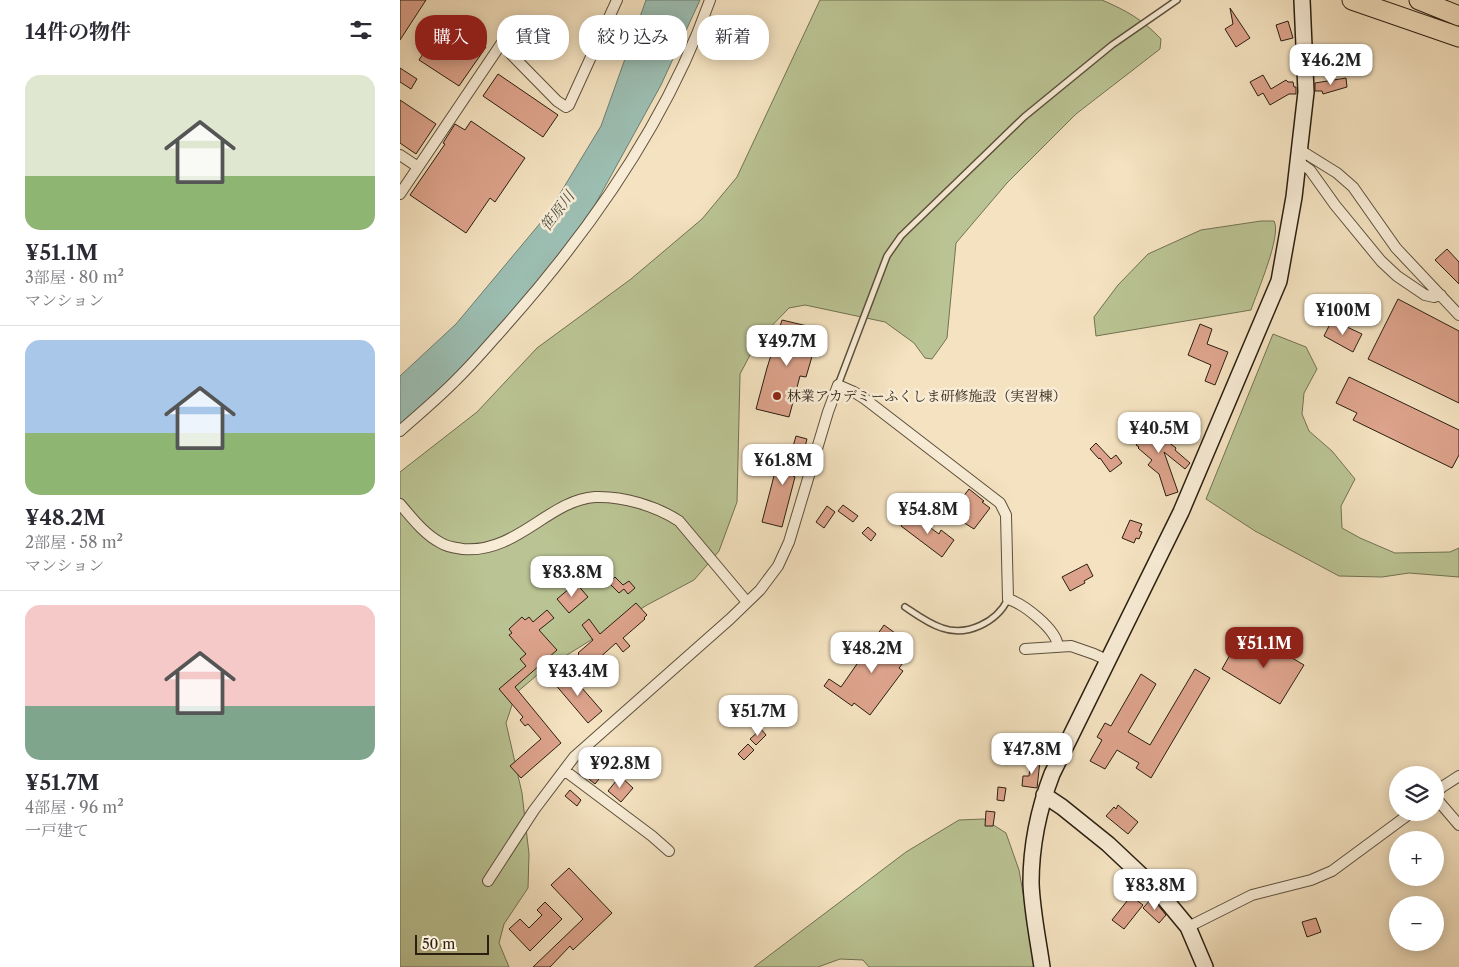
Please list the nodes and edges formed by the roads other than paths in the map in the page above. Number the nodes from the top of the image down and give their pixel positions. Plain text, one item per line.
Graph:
1 (616, 0) edge
2 (710, 0) edge
3 (1177, 0) edge
4 (1302, 0) edge
5 (1352, 0) edge
6 (1419, 0) edge
7 (1459, 16) edge
8 (1459, 37) edge
9 (400, 155) edge
10 (1299, 157) junction
11 (418, 167) junction
12 (400, 194) edge
13 (1441, 295) junction
14 (1459, 315) edge
15 (838, 385) junction
16 (400, 431) edge
17 (400, 504) edge
18 (1008, 599) junction
19 (748, 602) junction
20 (905, 608) dead end
21 (1058, 646) junction
22 (1025, 649) dead end
23 (1109, 661) junction
24 (564, 770) junction
25 (1459, 776) edge
26 (1444, 786) edge
27 (1044, 795) junction
28 (1444, 807) edge
29 (1400, 821) edge
30 (1459, 825) edge
31 (670, 851) dead end
32 (488, 881) dead end
33 (1188, 927) junction
34 (1042, 967) edge
35 (1205, 967) edge

1 - 11 street
2 - 16 street
3 - 15 lane
4 - 10 street
5 - 8 highway
6 - 7 highway
9 - 11 street
10 - 13 street
10 - 13 street
10 - 23 street
11 - 12 street
13 - 14 street
15 - 18 street
15 - 19 street
17 - 19 street
18 - 20 lane
18 - 21 street
19 - 24 street
21 - 22 street
21 - 23 street
23 - 27 street
24 - 31 street
24 - 32 street
25 - 26 street
27 - 33 street
27 - 34 street
28 - 30 street
29 - 33 street
33 - 35 street

